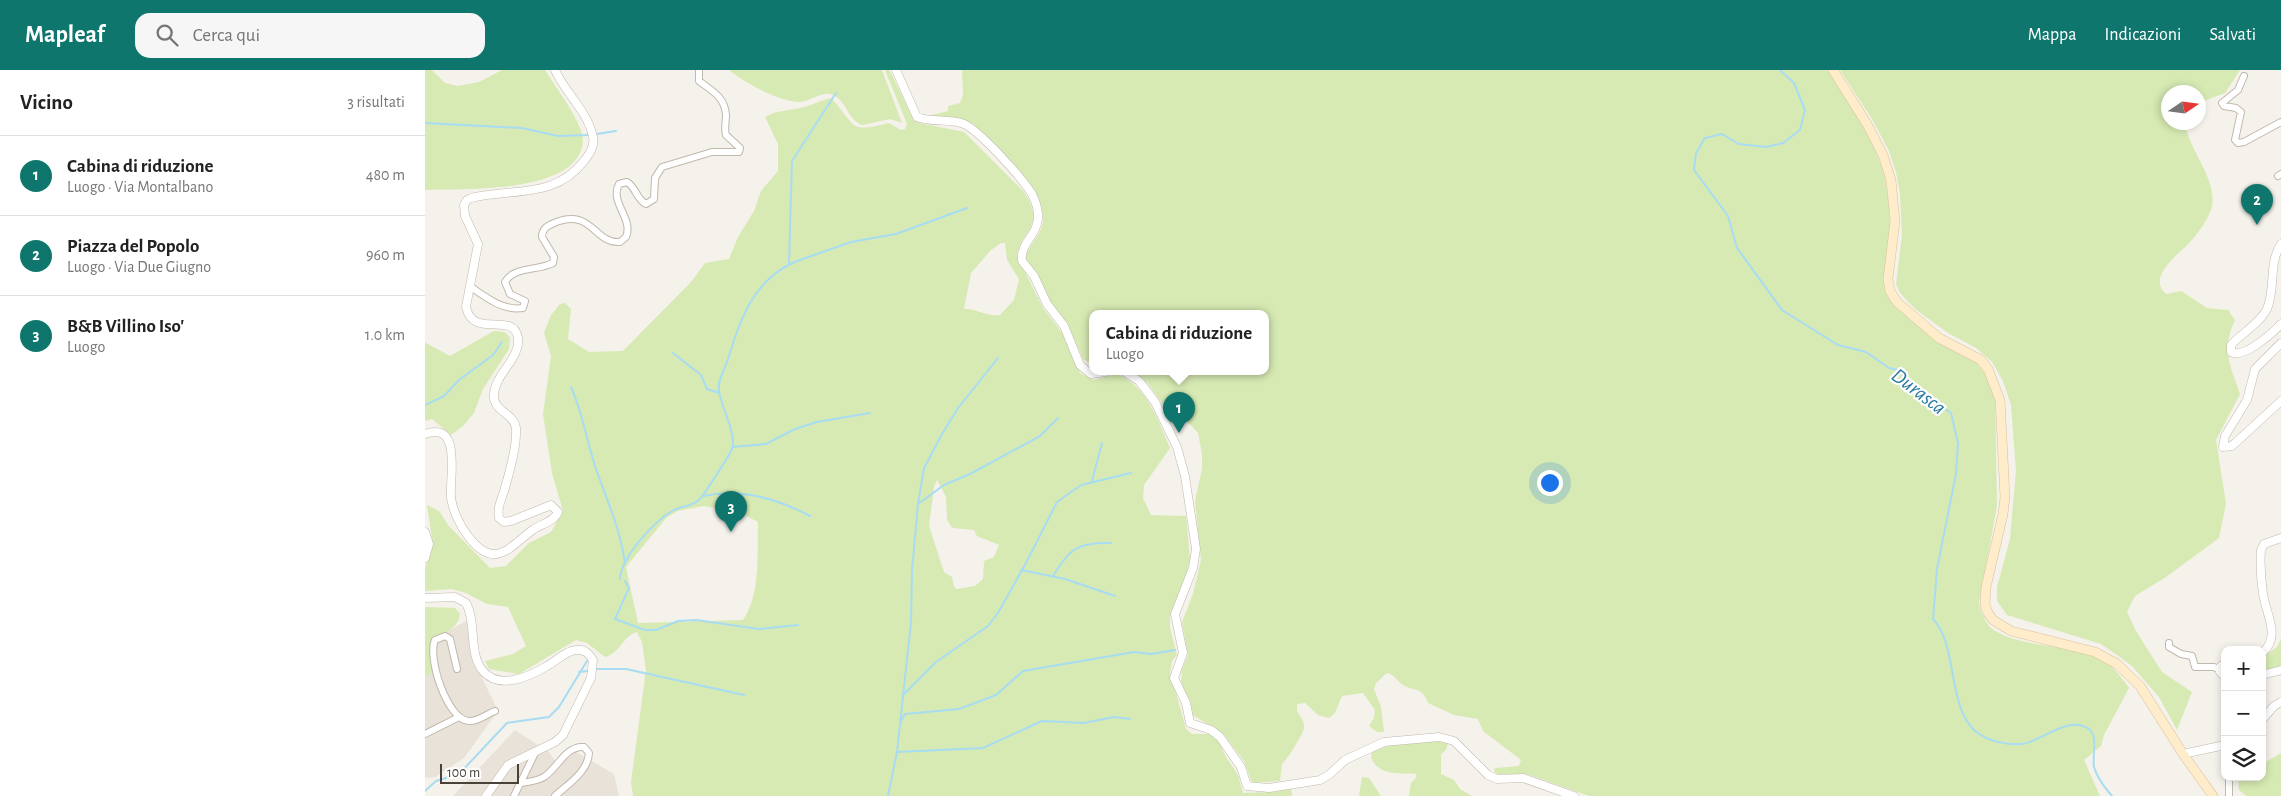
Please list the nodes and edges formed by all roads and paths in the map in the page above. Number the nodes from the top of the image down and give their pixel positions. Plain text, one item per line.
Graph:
1 (555, 70) edge
2 (699, 70) edge
3 (896, 70) edge
4 (1833, 70) edge
5 (2243, 76) dead end
6 (2281, 122) edge
7 (2281, 244) edge
8 (471, 287) junction
9 (2281, 324) edge
10 (2281, 343) edge
11 (1089, 372) edge
12 (1130, 375) edge
13 (2281, 402) edge
14 (425, 434) edge
15 (425, 532) edge
16 (2281, 538) edge
17 (425, 558) edge
18 (425, 598) edge
19 (2169, 643) dead end
20 (2266, 650) edge
21 (2221, 666) edge
22 (457, 669) dead end
23 (2281, 670) edge
24 (2266, 674) edge
25 (2281, 702) edge
26 (495, 711) dead end
27 (2266, 715) edge
28 (459, 717) junction
29 (425, 734) edge
30 (2221, 746) edge
31 (536, 750) junction
32 (2183, 754) junction
33 (2229, 781) edge
34 (521, 783) junction
35 (486, 796) edge
36 (514, 796) edge
37 (555, 796) edge
38 (1574, 796) edge
39 (2213, 796) edge
40 (2229, 796) edge

1 - 8 street
2 - 8 street
3 - 11 street
4 - 32 main road
5 - 6 street
7 - 9 street
8 - 14 street
10 - 13 street
12 - 38 street
15 - 17 street
16 - 20 street
18 - 31 street
19 - 21 street
22 - 28 street
23 - 24 street
25 - 27 street
26 - 28 street
28 - 29 street
30 - 32 street
31 - 34 street
31 - 35 street
32 - 39 main road
33 - 40 street
34 - 36 street
34 - 37 street

